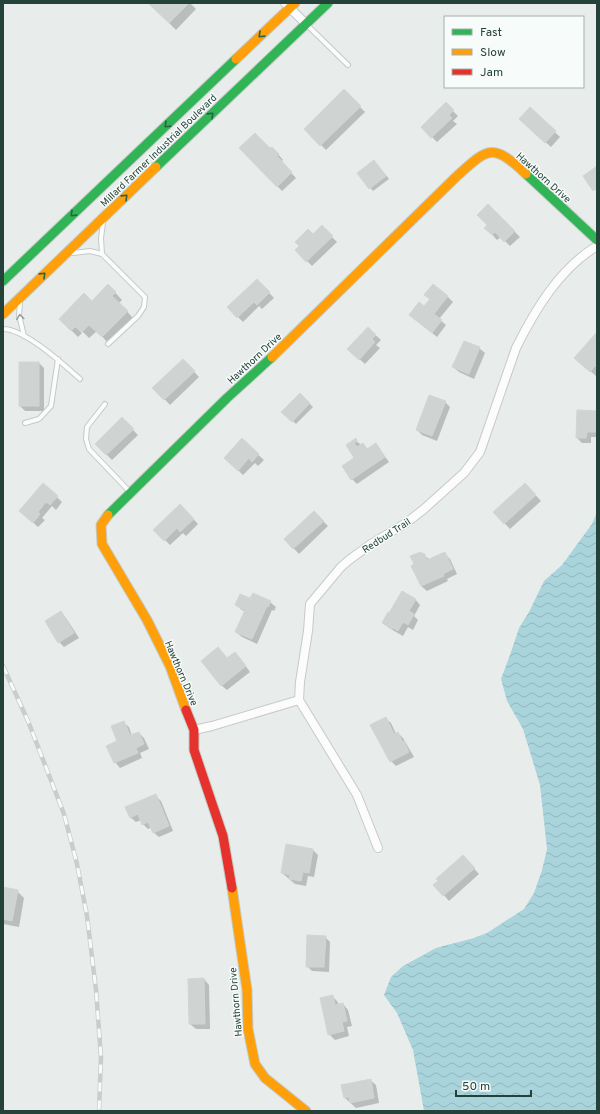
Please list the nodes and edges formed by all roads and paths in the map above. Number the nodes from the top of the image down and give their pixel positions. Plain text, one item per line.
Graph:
1 (328, 3) edge
2 (290, 5) edge
3 (306, 24) junction
4 (348, 65) dead end
5 (104, 218) junction
6 (597, 240) edge
7 (597, 246) edge
8 (66, 253) junction
9 (102, 254) junction
10 (3, 281) edge
11 (20, 298) junction
12 (3, 314) edge
13 (3, 329) edge
14 (24, 336) junction
15 (108, 344) dead end
16 (58, 359) junction
17 (80, 379) dead end
18 (105, 404) dead end
19 (25, 423) dead end
20 (131, 492) junction
21 (299, 700) junction
22 (194, 730) junction
23 (378, 848) dead end
24 (306, 1111) edge

1 - 3 street, Millard Farmer Industrial Boulevard
2 - 3 street
2 -> 10 street, Millard Farmer Industrial Boulevard
3 - 4 lane
5 -> 3 street, Millard Farmer Industrial Boulevard
5 - 8 street, Millard Farmer Industrial Boulevard
5 - 9 lane
6 - 20 street, Hawthorn Drive
7 - 21 street, Redbud Trail
8 - 9 lane
11 -> 8 street, Millard Farmer Industrial Boulevard
9 - 15 lane
11 - 12 street, Millard Farmer Industrial Boulevard
14 -> 11 lane
13 - 14 lane
14 - 16 lane
16 - 17 lane
16 - 19 lane
18 - 20 lane
20 - 22 street, Hawthorn Drive
21 - 22 street
21 - 23 street
22 - 24 street, Hawthorn Drive

